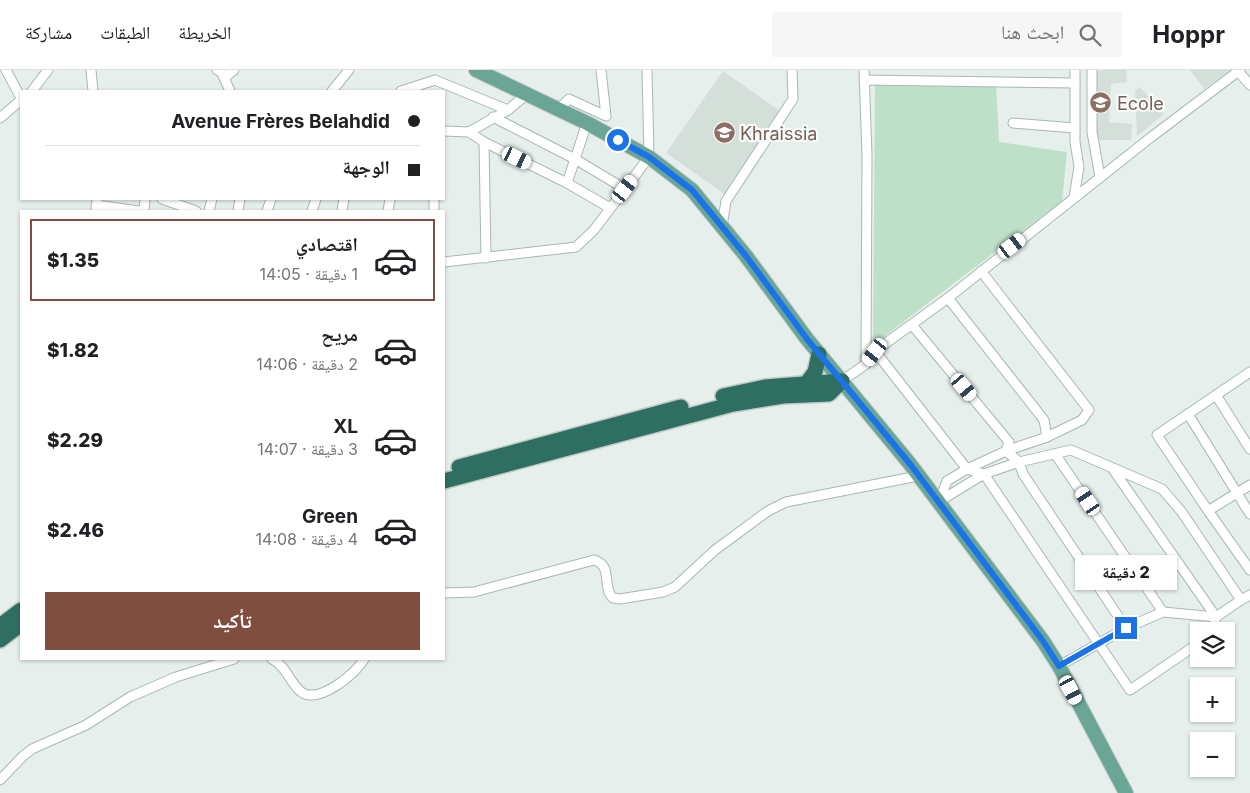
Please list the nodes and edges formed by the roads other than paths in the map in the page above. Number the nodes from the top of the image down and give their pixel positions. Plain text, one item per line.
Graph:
1 (6, 70) edge
2 (48, 70) edge
3 (91, 70) edge
4 (218, 70) edge
5 (234, 70) edge
6 (349, 70) edge
7 (476, 70) edge
8 (601, 70) edge
9 (647, 70) edge
10 (792, 70) edge
11 (864, 70) edge
12 (1075, 70) edge
13 (1092, 70) edge
14 (1239, 71) edge
15 (224, 78) junction
16 (864, 80) junction
17 (1075, 83) junction
18 (1250, 85) edge
19 (33, 90) edge
20 (93, 90) edge
21 (230, 90) edge
22 (333, 90) edge
23 (404, 90) edge
24 (527, 94) junction
25 (20, 97) edge
26 (20, 100) edge
27 (558, 109) junction
28 (508, 110) junction
29 (493, 117) junction
30 (0, 118) edge
31 (587, 123) junction
32 (1013, 123) dead end
33 (1075, 128) junction
34 (445, 130) edge
35 (469, 132) junction
36 (484, 142) junction
37 (649, 157) junction
38 (575, 160) junction
39 (1100, 177) junction
40 (567, 182) junction
41 (625, 189) junction
42 (1074, 197) junction
43 (168, 204) edge
44 (96, 205) edge
45 (610, 208) junction
46 (132, 210) edge
47 (192, 210) edge
48 (722, 226) junction
49 (486, 258) junction
50 (445, 262) edge
51 (981, 271) junction
52 (948, 298) junction
53 (912, 325) junction
54 (875, 352) junction
55 (820, 354) junction
56 (866, 364) junction
57 (1249, 376) edge
58 (842, 381) junction
59 (806, 384) junction
60 (1216, 395) junction
61 (1188, 414) junction
62 (1046, 437) junction
63 (1250, 449) edge
64 (1006, 451) junction
65 (1055, 454) junction
66 (1020, 462) junction
67 (1112, 468) junction
68 (967, 469) junction
69 (445, 471) edge
70 (984, 474) junction
71 (918, 476) junction
72 (445, 481) edge
73 (1250, 485) edge
74 (1237, 493) junction
75 (938, 502) junction
76 (1209, 512) junction
77 (1250, 514) edge
78 (1250, 570) edge
79 (445, 594) edge
80 (1250, 595) edge
81 (1241, 600) junction
82 (20, 611) edge
83 (1163, 612) junction
84 (1216, 617) junction
85 (1215, 622) edge
86 (20, 625) edge
87 (0, 626) edge
88 (1126, 628) junction
89 (0, 640) edge
90 (1100, 644) junction
91 (1190, 649) edge
92 (231, 660) edge
93 (274, 660) edge
94 (363, 660) edge
95 (1059, 666) junction
96 (0, 780) edge
97 (1126, 793) edge

1 - 25 street
2 - 19 street
3 - 20 street
4 - 15 street
5 - 15 street
6 - 22 street
7 - 24 main road
8 - 27 street
9 - 37 street
10 - 48 street
11 - 16 street
12 - 17 street
13 - 39 street
14 - 18 street
14 - 39 street
15 - 21 street
16 - 17 street
16 - 56 street
17 - 33 street
23 - 28 street
24 - 27 main road
24 - 28 street
26 - 30 street
27 - 31 main road
28 - 29 street
29 - 35 street
29 - 38 street
31 - 37 main road
31 - 38 street
32 - 33 street
33 - 42 street
34 - 35 street
35 - 36 street
36 - 40 street
36 - 49 street
37 - 41 street
37 - 48 main road
38 - 40 street
38 - 41 street
39 - 42 street
40 - 45 street
41 - 45 street
42 - 51 street
43 - 47 street
44 - 46 street
45 - 49 street
48 - 55 main road
49 - 50 street
51 - 52 street
51 - 62 street
52 - 53 street
52 - 62 street
53 - 54 street
53 - 64 street
54 - 56 street
54 - 68 street
55 - 58 main road
55 - 59 highway
56 - 58 street
57 - 60 street
58 - 59 highway
58 - 71 main road
58 - 72 highway
59 - 69 highway
60 - 61 street
60 - 63 street
61 - 74 street
61 - 76 street
62 - 64 street
64 - 66 street
64 - 68 street
65 - 66 street
65 - 67 street
65 - 83 street
66 - 70 street
66 - 88 street
67 - 81 street
67 - 84 street
68 - 70 street
68 - 75 street
70 - 75 street
70 - 90 street
71 - 75 main road
71 - 79 street
73 - 74 street
74 - 76 street
74 - 77 street
75 - 95 main road
76 - 78 street
80 - 81 street
81 - 84 street
82 - 87 highway
83 - 84 street
83 - 88 street
84 - 85 street
86 - 89 highway
88 - 90 street
90 - 91 street
90 - 95 street
92 - 96 street
93 - 94 street
95 - 97 main road

